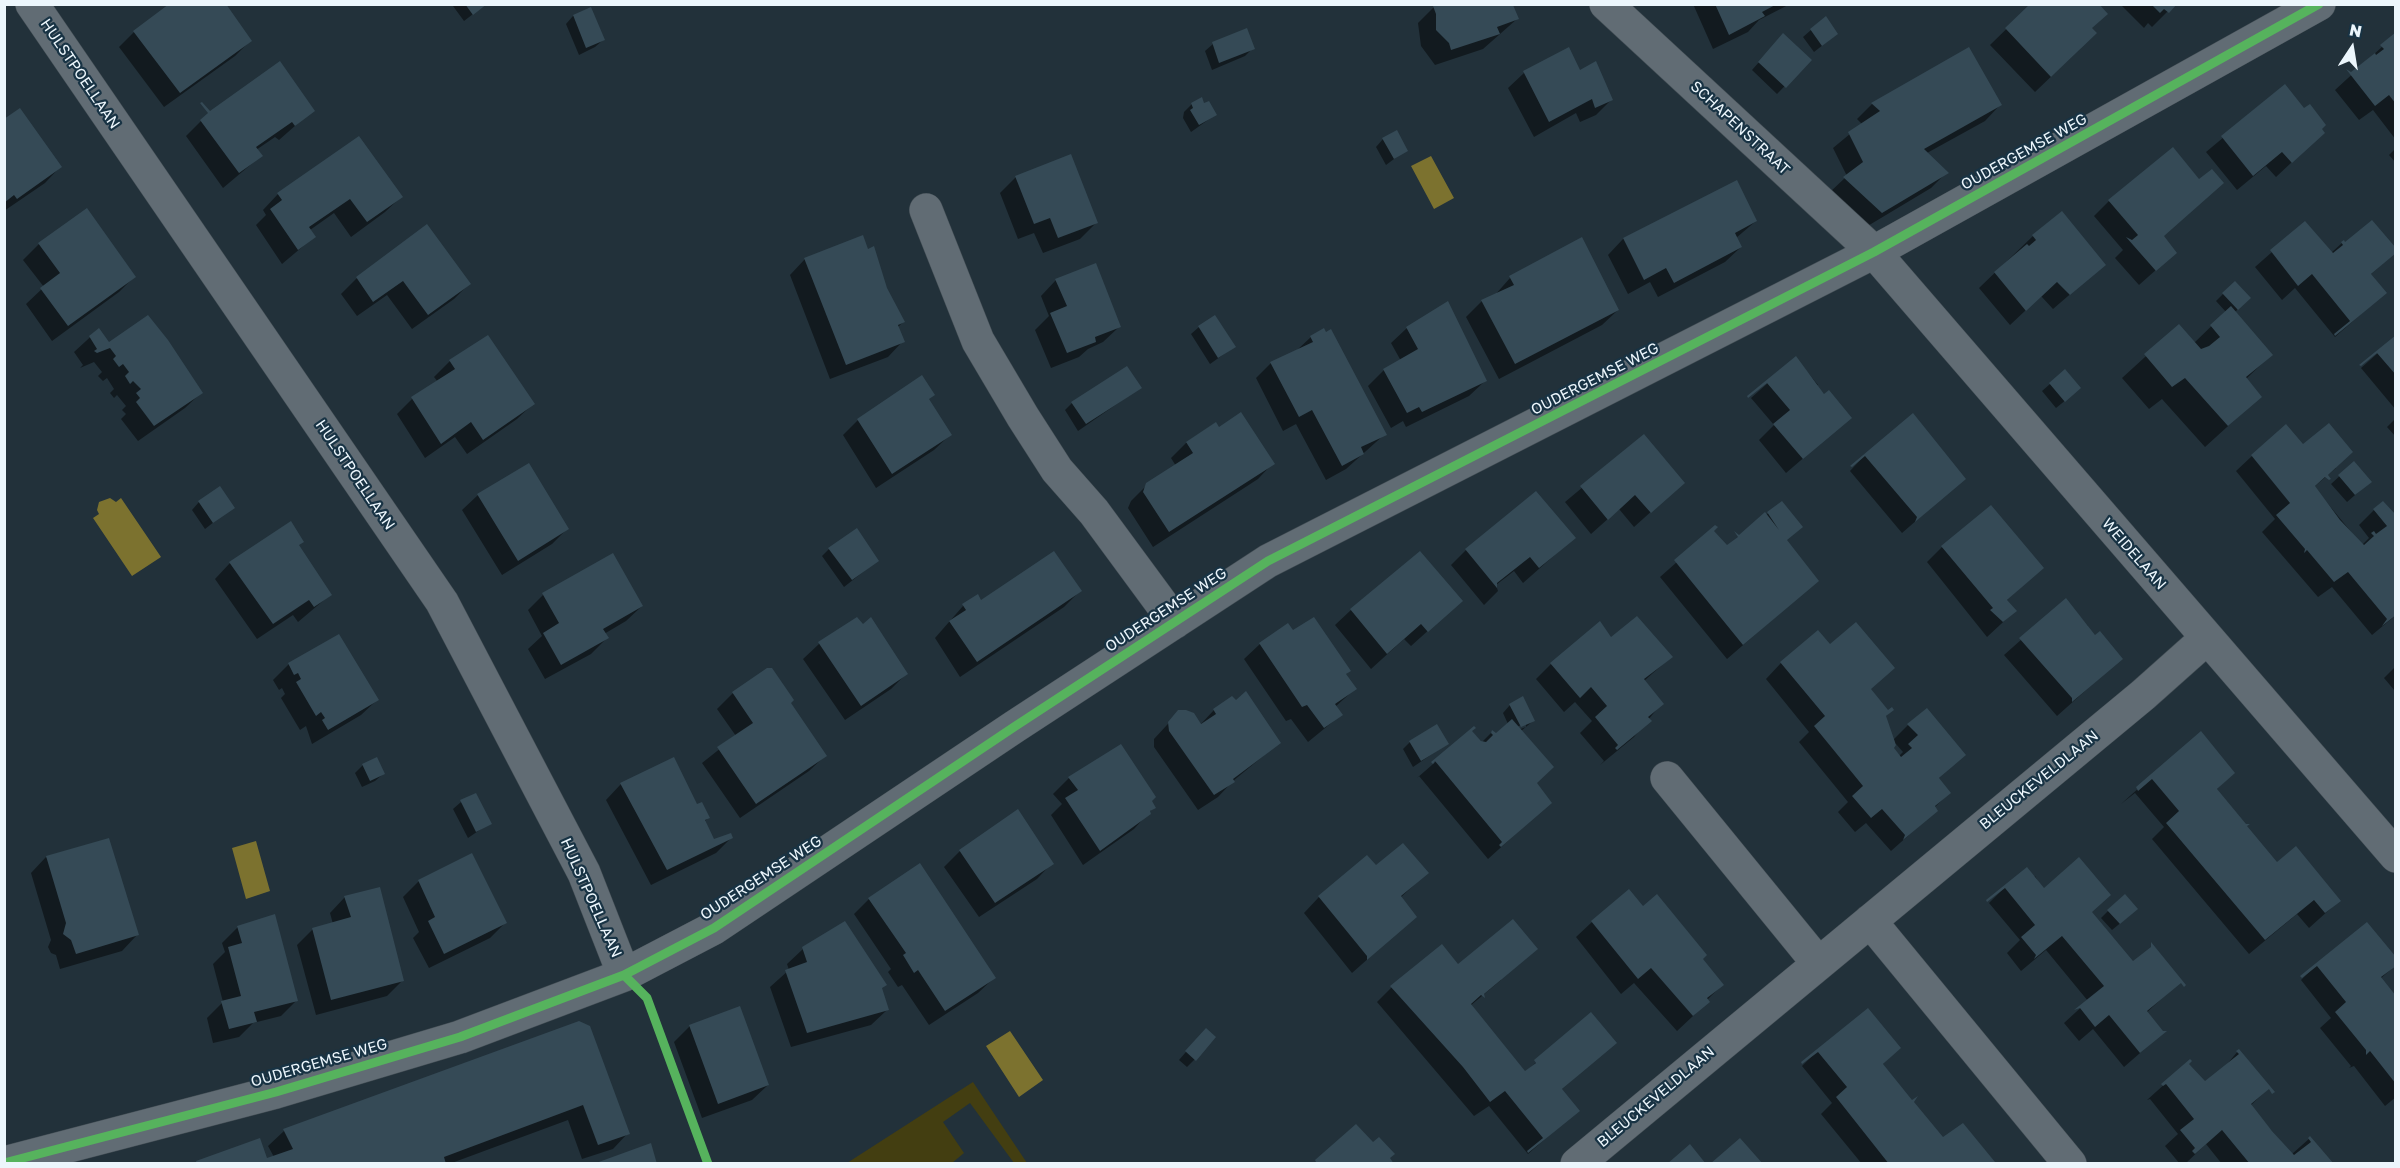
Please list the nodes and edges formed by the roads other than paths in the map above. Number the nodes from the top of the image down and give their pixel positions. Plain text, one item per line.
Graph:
1 (32, 4) edge
2 (1606, 4) edge
3 (2319, 4) edge
4 (926, 210) dead end
5 (1874, 252) junction
6 (1174, 622) junction
7 (2207, 638) junction
8 (1667, 778) dead end
9 (2396, 856) edge
10 (1870, 921) junction
11 (1818, 963) junction
12 (624, 975) junction
13 (4, 1163) edge
14 (1577, 1164) edge
15 (2070, 1164) edge

1 - 12 street, HULSTPOELLAAN
2 - 5 street, SCHAPENSTRAAT
3 - 5 street, OUDERGEMSE WEG
4 - 6 street, OUDERGEMSE WEG
5 - 6 street, OUDERGEMSE WEG
5 - 7 street, WEIDELAAN
6 - 12 street, OUDERGEMSE WEG
7 - 9 street, WEIDELAAN
7 - 10 street, BLEUCKEVELDLAAN
8 - 11 street
10 - 11 street, BLEUCKEVELDLAAN
10 - 15 street
11 - 14 street, BLEUCKEVELDLAAN
12 - 13 street, OUDERGEMSE WEG

